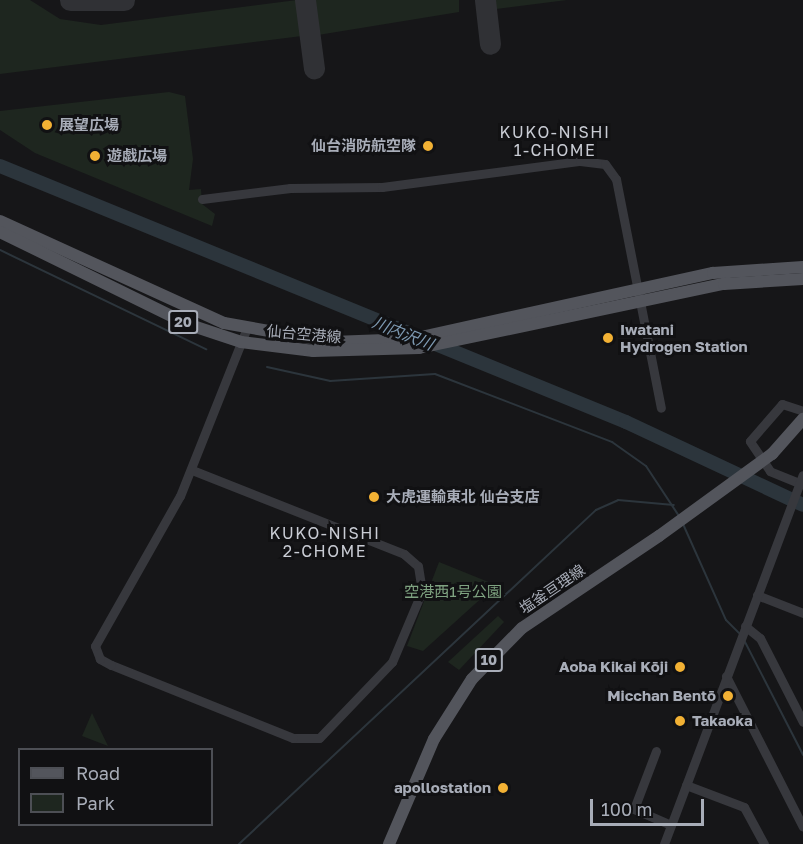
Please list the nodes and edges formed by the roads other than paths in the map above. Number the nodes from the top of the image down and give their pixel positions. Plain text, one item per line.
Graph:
1 (202, 200) dead end
2 (0, 221) edge
3 (0, 232) edge
4 (803, 267) edge
5 (803, 279) edge
6 (636, 295) junction
7 (246, 330) junction
8 (241, 342) junction
9 (661, 408) dead end
10 (802, 419) edge
11 (192, 470) junction
12 (801, 479) edge
13 (757, 595) junction
14 (803, 613) edge
15 (745, 627) junction
16 (726, 676) junction
17 (803, 722) edge
18 (656, 751) dead end
19 (686, 785) junction
20 (671, 825) junction
21 (803, 827) edge
22 (389, 844) edge
23 (664, 844) edge
24 (764, 844) edge

1 - 6 street
2 - 7 main road, 仙台空港線 / 20
3 - 8 main road, 仙台空港線 / 20
4 - 6 main road, 仙台空港線 / 20
5 - 6 main road, 仙台空港線 / 20
6 - 7 main road, 仙台空港線 / 20
6 - 8 main road, 仙台空港線 / 20
6 - 9 street
7 - 8 street
8 - 11 street
10 - 12 street
10 - 22 main road, 塩釜亘理線 / 10, bridge
11 - 11 street
12 - 13 street
13 - 14 street
13 - 15 street
15 - 16 street
15 - 17 street
16 - 19 street
16 - 21 street
18 - 20 street
19 - 20 street
19 - 24 street
20 - 23 street

